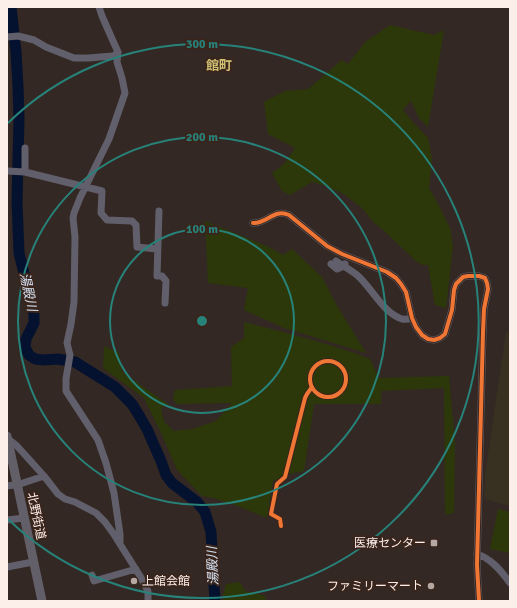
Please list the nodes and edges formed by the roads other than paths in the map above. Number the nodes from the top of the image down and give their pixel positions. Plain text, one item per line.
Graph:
1 (100, 7) edge
2 (7, 37) edge
3 (118, 52) junction
4 (24, 148) dead end
5 (10, 171) edge
6 (24, 171) junction
7 (85, 186) junction
8 (159, 211) dead end
9 (253, 223) dead end
10 (157, 249) junction
11 (348, 256) junction
12 (333, 263) dead end
13 (344, 266) junction
14 (165, 303) dead end
15 (412, 318) junction
16 (7, 437) edge
17 (44, 476) junction
18 (17, 485) junction
19 (7, 486) edge
20 (24, 518) junction
21 (7, 520) edge
22 (120, 543) junction
23 (477, 554) junction
24 (33, 562) junction
25 (7, 567) edge
26 (136, 570) junction
27 (92, 575) dead end
28 (510, 583) edge
29 (42, 601) edge
30 (148, 601) edge
31 (479, 601) edge

1 - 3 street
2 - 3 street
3 - 7 street
4 - 6 street
5 - 6 street
6 - 7 street
7 - 10 street
7 - 22 street
8 - 10 street
9 - 11 street
10 - 14 street
11 - 13 street
11 - 15 street
12 - 13 street
13 - 15 street
15 - 23 street
16 - 17 street
16 - 18 main road, 北野街道
17 - 18 street
17 - 22 street
18 - 19 street
18 - 20 main road, 北野街道
20 - 21 street
20 - 24 main road, 北野街道
22 - 26 street
23 - 28 street
23 - 31 street
24 - 25 street
24 - 29 main road, 北野街道
26 - 27 street
26 - 30 street

